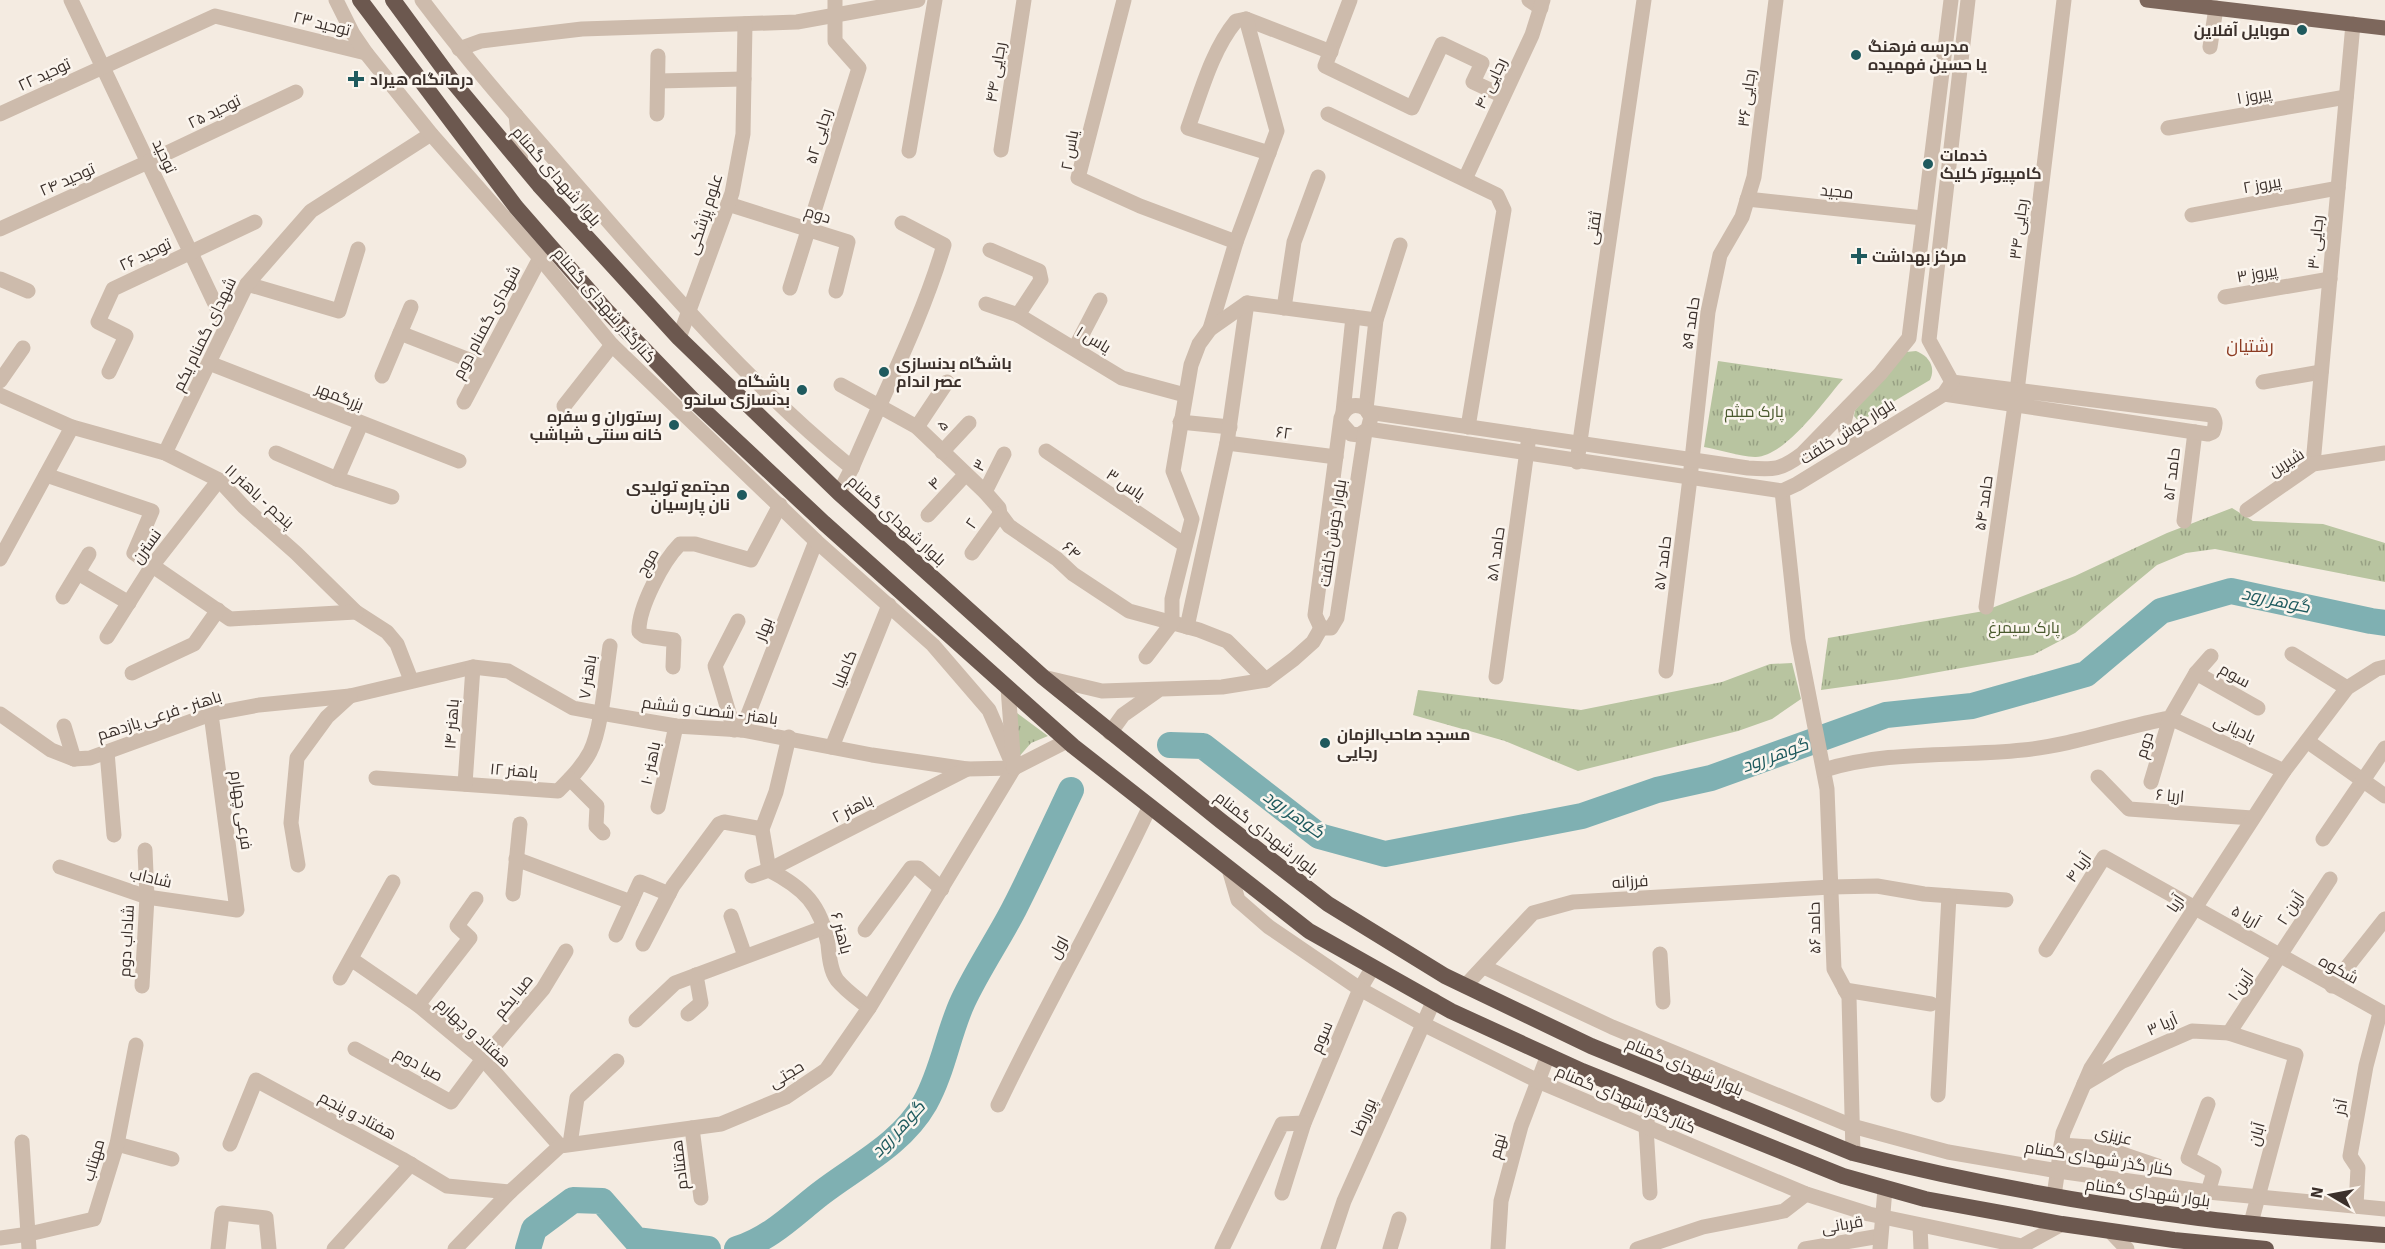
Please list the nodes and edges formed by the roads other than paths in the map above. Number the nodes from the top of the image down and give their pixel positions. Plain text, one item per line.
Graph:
1 (70, 0) edge
2 (336, 0) edge
3 (360, 0) edge
4 (393, 0) edge
5 (422, 0) edge
6 (836, 0) edge
7 (918, 0) edge
8 (934, 0) edge
9 (1024, 0) edge
10 (1124, 0) edge
11 (1350, 0) edge
12 (1644, 0) edge
13 (1776, 0) edge
14 (1951, 0) edge
15 (1968, 0) edge
16 (2064, 0) edge
17 (2147, 0) edge
18 (1538, 3) edge
19 (2216, 8) junction
20 (835, 16) junction
21 (1246, 19) junction
22 (745, 24) junction
23 (2353, 24) junction
24 (2385, 28) edge
25 (2210, 47) dead end
26 (459, 49) junction
27 (1331, 52) junction
28 (366, 53) junction
29 (658, 56) dead end
30 (102, 67) junction
31 (744, 79) junction
32 (658, 81) junction
33 (296, 92) dead end
34 (1503, 96) junction
35 (2346, 97) junction
36 (0, 114) edge
37 (657, 114) dead end
38 (1328, 114) dead end
39 (516, 115) junction
40 (2168, 128) dead end
41 (431, 134) junction
42 (1001, 150) dead end
43 (909, 151) dead end
44 (1269, 153) junction
45 (148, 162) junction
46 (455, 162) junction
47 (521, 164) junction
48 (486, 169) junction
49 (1318, 177) dead end
50 (1465, 179) junction
51 (2338, 188) junction
52 (1747, 199) junction
53 (492, 204) junction
54 (728, 204) junction
55 (2192, 215) dead end
56 (1923, 218) junction
57 (255, 222) dead end
58 (902, 223) dead end
59 (0, 229) edge
60 (807, 230) junction
61 (1236, 242) junction
62 (1400, 245) dead end
63 (358, 249) dead end
64 (990, 250) dead end
65 (190, 253) junction
66 (540, 258) junction
67 (0, 279) edge
68 (2330, 279) junction
69 (247, 284) junction
70 (790, 288) dead end
71 (28, 291) dead end
72 (836, 291) dead end
73 (2225, 297) dead end
74 (1100, 300) dead end
75 (1247, 303) junction
76 (987, 304) dead end
77 (411, 307) dead end
78 (1284, 308) junction
79 (689, 314) junction
80 (1018, 315) junction
81 (1353, 317) junction
82 (1376, 320) junction
83 (226, 327) junction
84 (1210, 329) junction
85 (400, 333) junction
86 (679, 338) junction
87 (1909, 338) junction
88 (1929, 340) junction
89 (612, 345) junction
90 (23, 348) dead end
91 (1075, 348) junction
92 (209, 363) junction
93 (482, 365) junction
94 (109, 372) dead end
95 (2321, 372) junction
96 (382, 376) dead end
97 (0, 381) edge
98 (948, 382) dead end
99 (2263, 382) dead end
100 (841, 386) dead end
101 (1948, 388) junction
102 (0, 395) edge
103 (1185, 395) junction
104 (2016, 397) junction
105 (464, 402) dead end
106 (564, 406) dead end
107 (880, 407) junction
108 (1848, 407) junction
109 (1367, 410) junction
110 (1342, 418) junction
111 (1180, 422) junction
112 (969, 423) dead end
113 (361, 424) junction
114 (72, 427) junction
115 (917, 427) junction
116 (1230, 427) junction
117 (1468, 427) junction
118 (1366, 430) junction
119 (2195, 432) junction
120 (1529, 436) junction
121 (1868, 439) junction
122 (1580, 441) junction
123 (1227, 443) junction
124 (1046, 451) dead end
125 (942, 452) junction
126 (165, 453) junction
127 (276, 453) dead end
128 (2385, 453) edge
129 (1004, 454) dead end
130 (1527, 454) junction
131 (1336, 457) junction
132 (1692, 459) junction
133 (459, 461) dead end
134 (1577, 462) junction
135 (2313, 464) junction
136 (852, 468) junction
137 (46, 475) junction
138 (965, 475) junction
139 (337, 478) junction
140 (1690, 478) junction
141 (219, 480) junction
142 (1782, 491) junction
143 (985, 492) junction
144 (839, 493) junction
145 (392, 497) dead end
146 (780, 505) junction
147 (2247, 510) dead end
148 (1000, 514) junction
149 (928, 515) dead end
150 (1192, 519) junction
151 (2184, 521) dead end
152 (1210, 523) junction
153 (816, 542) junction
154 (1185, 546) junction
155 (972, 553) dead end
156 (89, 554) dead end
157 (0, 559) edge
158 (869, 563) junction
159 (152, 566) junction
160 (78, 573) junction
161 (856, 576) junction
162 (63, 597) dead end
163 (129, 603) junction
164 (889, 605) junction
165 (1986, 607) dead end
166 (218, 610) junction
167 (356, 612) junction
168 (738, 621) dead end
169 (1172, 623) junction
170 (1187, 627) junction
171 (1321, 628) junction
172 (107, 637) dead end
173 (933, 645) junction
174 (610, 646) dead end
175 (2292, 654) dead end
176 (973, 656) junction
177 (2211, 656) dead end
178 (1146, 657) dead end
179 (473, 667) junction
180 (673, 667) dead end
181 (2385, 668) edge
182 (1666, 671) dead end
183 (132, 673) dead end
184 (2196, 674) junction
185 (1043, 677) junction
186 (1496, 677) dead end
187 (411, 680) junction
188 (1266, 680) junction
189 (1008, 688) junction
190 (2346, 688) junction
191 (1157, 691) junction
192 (350, 696) junction
193 (2258, 708) dead end
194 (0, 714) edge
195 (211, 714) junction
196 (600, 714) junction
197 (2170, 718) junction
198 (64, 726) dead end
199 (676, 726) junction
200 (738, 730) junction
201 (1110, 733) junction
202 (789, 737) junction
203 (1067, 741) junction
204 (2307, 741) junction
205 (832, 747) junction
206 (2385, 748) edge
207 (106, 752) junction
208 (74, 759) junction
209 (1014, 768) junction
210 (967, 769) junction
211 (1824, 770) junction
212 (2284, 771) junction
213 (2098, 777) dead end
214 (376, 778) dead end
215 (570, 779) junction
216 (2151, 782) dead end
217 (2364, 782) junction
218 (465, 784) junction
219 (2385, 796) edge
220 (1150, 806) junction
221 (658, 807) dead end
222 (2252, 819) junction
223 (520, 824) dead end
224 (762, 829) junction
225 (603, 833) dead end
226 (114, 835) dead end
227 (2323, 839) dead end
228 (145, 850) dead end
229 (516, 859) junction
230 (298, 865) dead end
231 (60, 867) dead end
232 (1229, 869) junction
233 (769, 870) junction
234 (752, 876) dead end
235 (2330, 879) dead end
236 (393, 882) dead end
237 (1831, 886) junction
238 (942, 889) junction
239 (513, 894) dead end
240 (669, 894) junction
241 (1949, 896) junction
242 (147, 897) junction
243 (476, 899) dead end
244 (2006, 900) dead end
245 (631, 902) junction
246 (2194, 906) junction
247 (237, 910) joint
248 (731, 916) dead end
249 (2385, 919) edge
250 (825, 927) junction
251 (865, 930) dead end
252 (616, 935) dead end
253 (643, 944) dead end
254 (2046, 950) dead end
255 (566, 951) dead end
256 (1660, 954) dead end
257 (746, 956) junction
258 (2281, 957) junction
259 (351, 959) junction
260 (1373, 967) junction
261 (1484, 967) junction
262 (696, 975) junction
263 (1445, 976) junction
264 (340, 978) dead end
265 (142, 986) dead end
266 (1465, 986) junction
267 (2332, 986) junction
268 (1360, 989) junction
269 (1845, 990) junction
270 (1434, 1000) junction
271 (1663, 1002) dead end
272 (1931, 1004) dead end
273 (418, 1005) junction
274 (869, 1008) junction
275 (2382, 1013) edge
276 (688, 1014) dead end
277 (636, 1020) dead end
278 (1423, 1024) junction
279 (2229, 1033) junction
280 (136, 1045) dead end
281 (355, 1049) dead end
282 (1548, 1055) junction
283 (2296, 1055) joint
284 (483, 1059) junction
285 (617, 1061) dead end
286 (1735, 1078) junction
287 (1538, 1081) junction
288 (2084, 1084) junction
289 (1938, 1095) dead end
290 (1651, 1100) junction
291 (1725, 1102) junction
292 (2208, 1104) dead end
293 (998, 1105) dead end
294 (1304, 1123) junction
295 (1852, 1126) junction
296 (1646, 1127) junction
297 (692, 1128) junction
298 (22, 1142) dead end
299 (117, 1143) junction
300 (230, 1144) dead end
301 (565, 1145) junction
302 (2061, 1145) junction
303 (1853, 1153) junction
304 (172, 1159) dead end
305 (411, 1164) junction
306 (2158, 1166) dead end
307 (2058, 1171) junction
308 (1885, 1189) junction
309 (510, 1192) junction
310 (2208, 1192) junction
311 (1282, 1193) dead end
312 (1650, 1193) dead end
313 (1806, 1194) junction
314 (2054, 1196) junction
315 (2258, 1197) junction
316 (701, 1198) dead end
317 (2356, 1206) junction
318 (2385, 1209) edge
319 (1881, 1217) junction
320 (1399, 1219) dead end
321 (2251, 1223) junction
322 (2062, 1224) junction
323 (1920, 1226) junction
324 (2111, 1232) junction
325 (2385, 1235) edge
326 (0, 1238) edge
327 (29, 1242) edge
328 (1880, 1242) edge
329 (218, 1249) edge
330 (269, 1249) edge
331 (334, 1249) edge
332 (455, 1249) edge
333 (1222, 1249) edge
334 (1329, 1249) edge
335 (1390, 1249) edge
336 (1498, 1249) edge
337 (1637, 1249) edge
338 (1809, 1249) edge
339 (1921, 1249) edge
340 (2127, 1249) edge
341 (2246, 1249) edge
342 (2266, 1249) edge

1 - 30 street, توحید
2 - 28 street, کنارگذر شهدای گمنام
3 - 48 highway
4 - 47 highway, بلوار شهدای گمنام
5 - 26 street
6 - 20 street, رجایی ۵۲
7 - 20 street
8 - 43 street
9 - 42 street, رجایی ۴۴
10 - 61 street, یاس ۲
11 - 27 street
12 - 122 street, ثقتی
13 - 52 street, رجایی ۳۶
14 - 56 street
15 - 88 street
16 - 104 street, رجایی ۳۴
17 - 19 main road
18 - 34 street, رجایی ۴۰
19 - 23 main road
19 - 25 street
20 - 22 street
20 - 60 street, رجایی ۵۲
21 - 27 street
21 - 44 street
21 - 44 street
22 - 26 street
22 - 31 street, علوم پزشکی
23 - 24 main road
23 - 35 street, رجایی ۳۰
26 - 39 street
27 - 34 street
28 - 30 street, توحید ۲۳
28 - 41 street, کنارگذر شهدای گمنام
29 - 32 street
30 - 36 street, توحید ۲۲
30 - 45 street, توحید
31 - 32 street
31 - 54 street, علوم پزشکی
32 - 37 street
33 - 45 street, توحید ۲۵
34 - 50 street, رجایی ۴۰
35 - 40 street, پیروز ۱
35 - 51 street, رجایی ۳۰
38 - 50 street
39 - 47 street
39 - 79 street
41 - 46 street, کنارگذر شهدای گمنام
41 - 69 street, شهدای گمنام یکم
44 - 61 street
45 - 59 street, توحید ۲۴
45 - 65 street, توحید
46 - 48 street
46 - 53 street, کنارگذر شهدای گمنام
47 - 86 highway, بلوار شهدای گمنام
48 - 53 street
48 - 158 highway
49 - 78 street
50 - 117 street
51 - 55 street, پیروز ۲
51 - 68 street, رجایی ۳۰
52 - 56 street, مجید
52 - 132 street, حامد ۵۹
53 - 66 street, کنارگذر شهدای گمنام
54 - 60 street, دوم
54 - 79 street, علوم پزشکی
56 - 87 street
57 - 65 street
58 - 107 street
60 - 70 street, رجایی ۵۲
60 - 72 street, دوم
61 - 84 street
62 - 82 street
63 - 69 street
64 - 80 street
65 - 83 street, توحید
65 - 94 street, توحید ۲۶
66 - 89 street, کنارگذر شهدای گمنام
66 - 93 street, شهدای گمنام دوم
67 - 71 street
68 - 73 street, پیروز ۳
68 - 95 street, رجایی ۳۰
69 - 83 street, شهدای گمنام یکم
74 - 91 street
75 - 78 street
75 - 84 street
75 - 116 street
76 - 80 street, یاس ۱
77 - 85 street
78 - 81 street
79 - 86 street, علوم پزشکی
79 - 136 street
80 - 91 street, یاس ۱
81 - 82 street
81 - 110 street, بلوار خوش خلقت
82 - 109 street
83 - 92 street, شهدای گمنام یکم
84 - 103 street
85 - 93 street
85 - 96 street
86 - 144 highway, بلوار شهدای گمنام
87 - 88 street
87 - 108 street, بلوار خوش خلقت
88 - 101 street
89 - 106 street
89 - 146 street, کنارگذر شهدای گمنام
90 - 97 street
91 - 103 street, یاس ۱
92 - 113 street, بزرگمهر
92 - 126 street, شهدای گمنام یکم
93 - 105 street, شهدای گمنام دوم
95 - 99 street
95 - 135 street, رجایی ۳۰
98 - 115 street
100 - 107 street, ۶۴
101 - 104 street
101 - 121 street, بلوار خوش خلقت
102 - 114 street, پنجم - باهنر ۱۱
103 - 111 street
104 - 119 street
104 - 119 street
104 - 165 street, حامد ۵۴
107 - 115 street, ۶۴
107 - 136 street
108 - 121 street
108 - 132 street, بلوار خوش خلقت
109 - 110 street
109 - 117 street, بلوار خوش خلقت
109 - 118 street
110 - 118 street
110 - 131 street, بلوار خوش خلقت
111 - 116 street
111 - 150 street
112 - 125 street, ۵
113 - 133 street, بزرگمهر
113 - 139 street
114 - 126 street, پنجم - باهنر ۱۱
114 - 137 street
115 - 125 street, ۶۴
116 - 123 street
117 - 120 street, بلوار خوش خلقت
118 - 130 street
118 - 171 street, بلوار خوش خلقت
119 - 151 street, حامد ۵۲
120 - 122 street, بلوار خوش خلقت
120 - 130 street, حامد ۵۸
121 - 142 street, بلوار خوش خلقت
122 - 132 street, بلوار خوش خلقت
122 - 134 street, ثقتی
123 - 131 street, ۶۲
123 - 152 street
124 - 154 street, یاس ۳
125 - 138 street, ۶۴
126 - 141 street, پنجم - باهنر ۱۱
127 - 139 street
128 - 135 street, شیرین
129 - 143 street, ۳
130 - 134 street
130 - 186 street, حامد ۵۸
131 - 171 street, بلوار خوش خلقت
132 - 140 street, حامد ۵۷
134 - 140 street
135 - 147 street, شیرین
136 - 144 street
137 - 157 street
137 - 159 street
138 - 143 street, ۶۴
138 - 149 street, ۴
139 - 145 street
140 - 142 street
140 - 182 street, حامد ۵۷
141 - 159 street, نسترن
141 - 167 street, پنجم - باهنر ۱۱
142 - 211 street, حامد ۵۶
143 - 148 street, ۶۴
144 - 185 highway, بلوار شهدای گمنام
146 - 153 street, کنارگذر شهدای گمنام
146 - 180 street, موج
148 - 155 street, ۲
148 - 169 street, ۶۴
150 - 152 street
150 - 154 street
152 - 170 street
153 - 161 street, کنارگذر شهدای گمنام
153 - 200 street, بهار
154 - 169 street
156 - 160 street
158 - 161 street
158 - 176 highway
159 - 163 street, نسترن
159 - 166 street
160 - 162 street
160 - 163 street
161 - 164 street, کنارگذر شهدای گمنام
163 - 172 street, نسترن
164 - 173 street, کنارگذر شهدای گمنام
164 - 205 street, کاملیا
166 - 167 street
166 - 183 street
167 - 187 street, پنجم - باهنر ۱۱
168 - 200 street
169 - 170 street, ۶۴
169 - 178 street
170 - 188 street, ۶۴
171 - 188 street, بلوار خوش خلقت
173 - 176 street
173 - 209 street, کنارگذر شهدای گمنام
174 - 196 street, باهنر ۷
175 - 190 street
176 - 189 highway
177 - 184 street, دوم
179 - 187 street, باهنر - شصت و ششم
179 - 196 street, باهنر - شصت و ششم
179 - 218 street, باهنر ۱۴
181 - 190 street, آریا
184 - 193 street, سوم
184 - 197 street, دوم
185 - 191 street, بلوار خوش خلقت
185 - 201 highway, بلوار شهدای گمنام
187 - 192 street, باهنر - فرعی یازدهم
188 - 191 street, بلوار خوش خلقت
189 - 203 highway
189 - 209 street
190 - 204 street, آریا
191 - 201 street
192 - 195 street, باهنر - فرعی یازدهم
192 - 230 street
194 - 208 street
195 - 207 street, باهنر - فرعی یازدهم
195 - 247 street, فرعی چهارم
196 - 199 street, باهنر - شصت و ششم
196 - 215 street, باهنر ۱۲
197 - 211 street
197 - 212 street, بادیانی
197 - 216 street, دوم
198 - 208 street
199 - 200 street, باهنر - شصت و ششم
199 - 221 street, باهنر ۱۰
200 - 202 street, باهنر - شصت و ششم
201 - 263 highway, بلوار شهدای گمنام
202 - 205 street, باهنر - شصت و ششم
202 - 224 street
203 - 209 street
203 - 220 highway
204 - 212 street, آریا
204 - 217 street
205 - 210 street, باهنر - شصت و ششم
206 - 217 street
207 - 208 street, باهنر - فرعی یازدهم
207 - 226 street
209 - 210 street, باهنر - شصت و ششم
209 - 238 street, حجتی
210 - 233 street, باهنر ۲
211 - 237 street, حامد ۵۶
212 - 222 street, آریا
213 - 222 street, اریا ۶
214 - 218 street, باهنر ۱۲
215 - 218 street, باهنر ۱۲
215 - 225 street
217 - 219 street
217 - 227 street
220 - 232 highway
220 - 293 street, اول
222 - 246 street, آریا
223 - 229 street
224 - 233 street
224 - 240 street
228 - 242 street, شاداب دوم
229 - 239 street
229 - 245 street
231 - 242 street, شاداب
232 - 260 highway
232 - 268 street, کنار گذر شهدای گمنام
233 - 234 street, باهنر ۲
233 - 250 street, باهنر ۶
235 - 258 street, آرین ۲
236 - 259 street
237 - 241 street, فرزانه
237 - 261 street, فرزانه
237 - 269 street, حامد ۵۶
238 - 251 street
238 - 274 street, حجتی
240 - 245 street
240 - 253 street
241 - 244 street, فرزانه
241 - 289 street
242 - 247 street, شاداب
242 - 265 street, شاداب دوم
243 - 273 street
245 - 252 street
246 - 254 street, آریا ۴
246 - 258 street, آریا ۵
246 - 288 street, آریا
248 - 257 street
249 - 267 street
250 - 257 street
250 - 274 street, باهنر ۶
255 - 284 street, صبا یکم
256 - 271 street
257 - 262 street
258 - 267 street, شکوه
258 - 279 street, آرین ۱
259 - 264 street
259 - 273 street, هفتاد و چهارم
260 - 268 street, سوم
260 - 270 highway
261 - 266 street, فرزانه
261 - 286 street, کنار گذر شهدای گمنام
262 - 276 street
262 - 277 street
263 - 266 highway, بلوار شهدای گمنام
263 - 270 highway
266 - 291 highway, بلوار شهدای گمنام
267 - 275 street, شکوه
268 - 278 street, کنار گذر شهدای گمنام
268 - 294 street, سوم
269 - 272 street
269 - 295 street, حامد ۵۶
270 - 278 street, پوررضا
270 - 282 highway
273 - 284 street, هفتاد و چهارم
274 - 297 street, حجتی
275 - 317 street, آذر
278 - 287 street, کنار گذر شهدای گمنام
278 - 334 street, پوررضا
279 - 283 street, آریا ۳
279 - 288 street, آریا ۳
280 - 299 street, مهتاب
281 - 284 street, صبا دوم
282 - 287 street, نهم
282 - 290 highway
283 - 315 street, آبان
284 - 301 street, هفتاد و چهارم
285 - 301 street
286 - 291 street
286 - 295 street, کنار گذر شهدای گمنام
287 - 296 street, کنار گذر شهدای گمنام
287 - 336 street, نهم
288 - 302 street, آریا
290 - 296 street
290 - 308 highway
291 - 303 highway, بلوار شهدای گمنام
292 - 310 street
294 - 311 street, سوم
294 - 333 street
295 - 303 street, حامد ۵۶
295 - 307 street, کنار گذر شهدای گمنام
296 - 312 street
296 - 313 street, کنار گذر شهدای گمنام
297 - 301 street, حجتی
297 - 316 street, هفتادم
298 - 327 street
299 - 304 street
299 - 327 street, مهتاب
300 - 305 street, هفتاد و پنجم
301 - 309 street
302 - 306 street, عزیزی
302 - 307 street, آریا
303 - 314 highway, بلوار شهدای گمنام
305 - 309 street, هفتاد و پنجم
305 - 331 street
307 - 310 street, کنار گذر شهدای گمنام
307 - 314 street, آریا
308 - 319 street, قربانی
308 - 322 highway
309 - 332 street
310 - 315 street, کنار گذر شهدای گمنام
313 - 319 street, کنار گذر شهدای گمنام
313 - 337 street
314 - 321 highway, بلوار شهدای گمنام
315 - 317 street, کنار گذر شهدای گمنام
315 - 321 street, آبان
317 - 318 street, کنار گذر شهدای گمنام
319 - 323 street, کنار گذر شهدای گمنام
319 - 328 street, قربانی
320 - 335 street
321 - 325 highway, بلوار شهدای گمنام
322 - 323 street, کنار گذر شهدای گمنام
322 - 324 highway
323 - 339 street
324 - 340 street
324 - 341 highway
326 - 327 street
328 - 338 street, قربانی
329 - 330 street
341 - 342 highway

